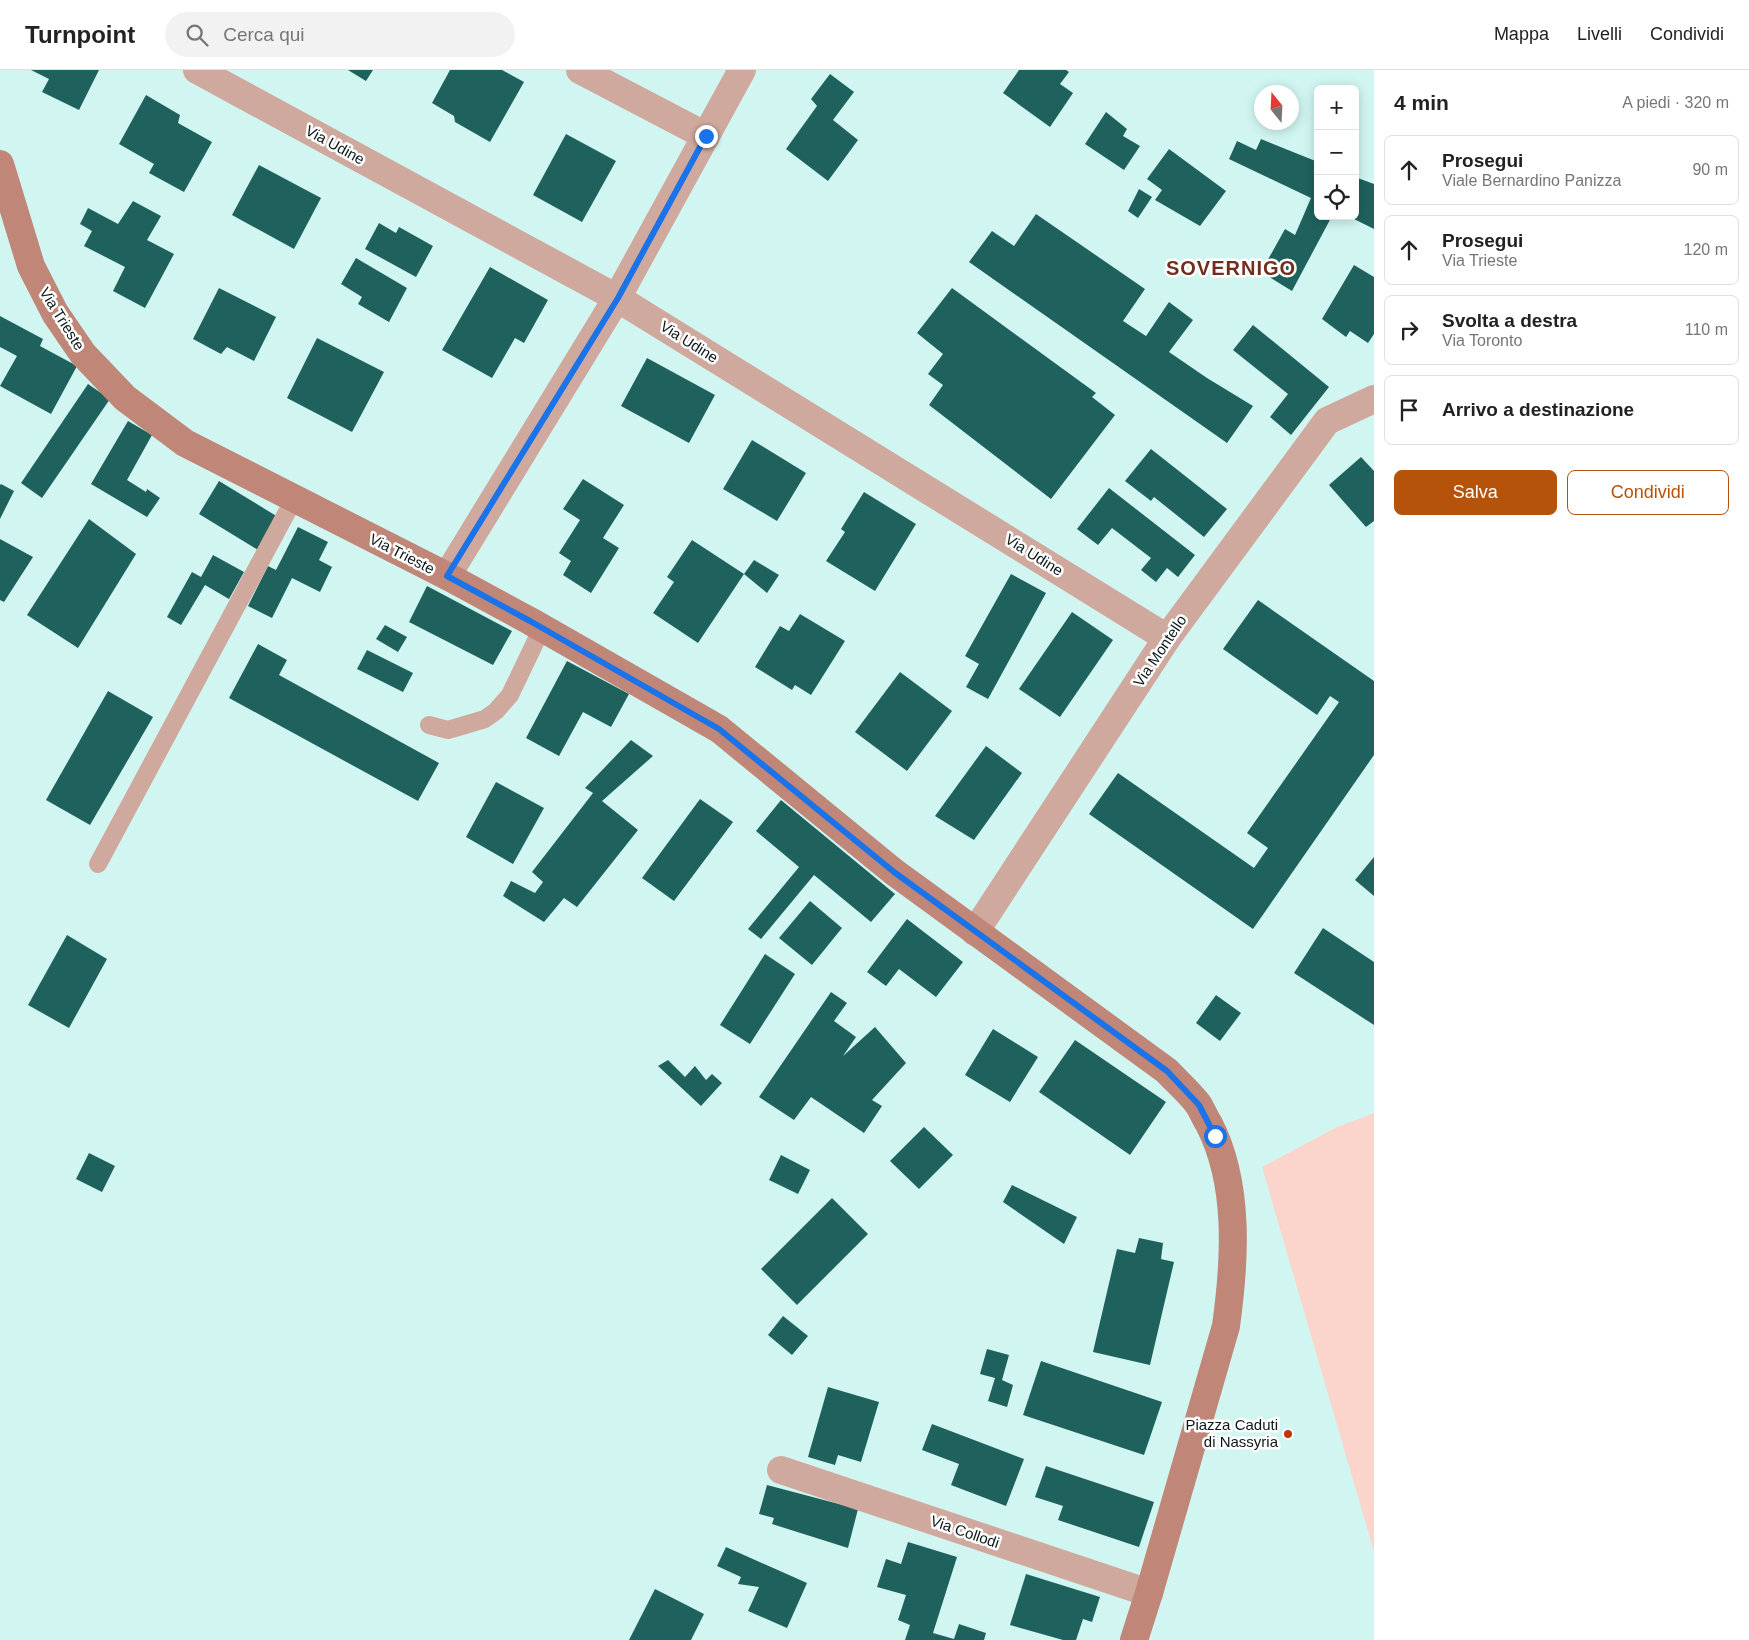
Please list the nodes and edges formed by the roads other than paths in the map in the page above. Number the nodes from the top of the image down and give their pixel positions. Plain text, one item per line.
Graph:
1 (197, 70) edge
2 (580, 70) edge
3 (742, 70) edge
4 (706, 136) junction
5 (0, 164) edge
6 (618, 298) junction
7 (1374, 399) edge
8 (294, 499) junction
9 (447, 576) junction
10 (542, 628) junction
11 (1168, 638) junction
12 (429, 725) dead end
13 (98, 864) dead end
14 (975, 932) junction
15 (781, 1470) dead end
16 (1149, 1593) junction
17 (1134, 1640) edge

1 - 6 street, Via Udine
2 - 4 street
3 - 4 street
4 - 6 street
5 - 8 street, Via Trieste
6 - 9 street
6 - 11 street, Via Udine
7 - 11 street, Via Montello
8 - 9 street, Via Trieste
8 - 13 lane
9 - 10 street, Via Trieste
10 - 12 lane
10 - 14 street, Via Trieste
11 - 14 street, Via Montello
14 - 16 street, Via Trieste
15 - 16 street, Via Collodi
16 - 17 street, Via Trieste

